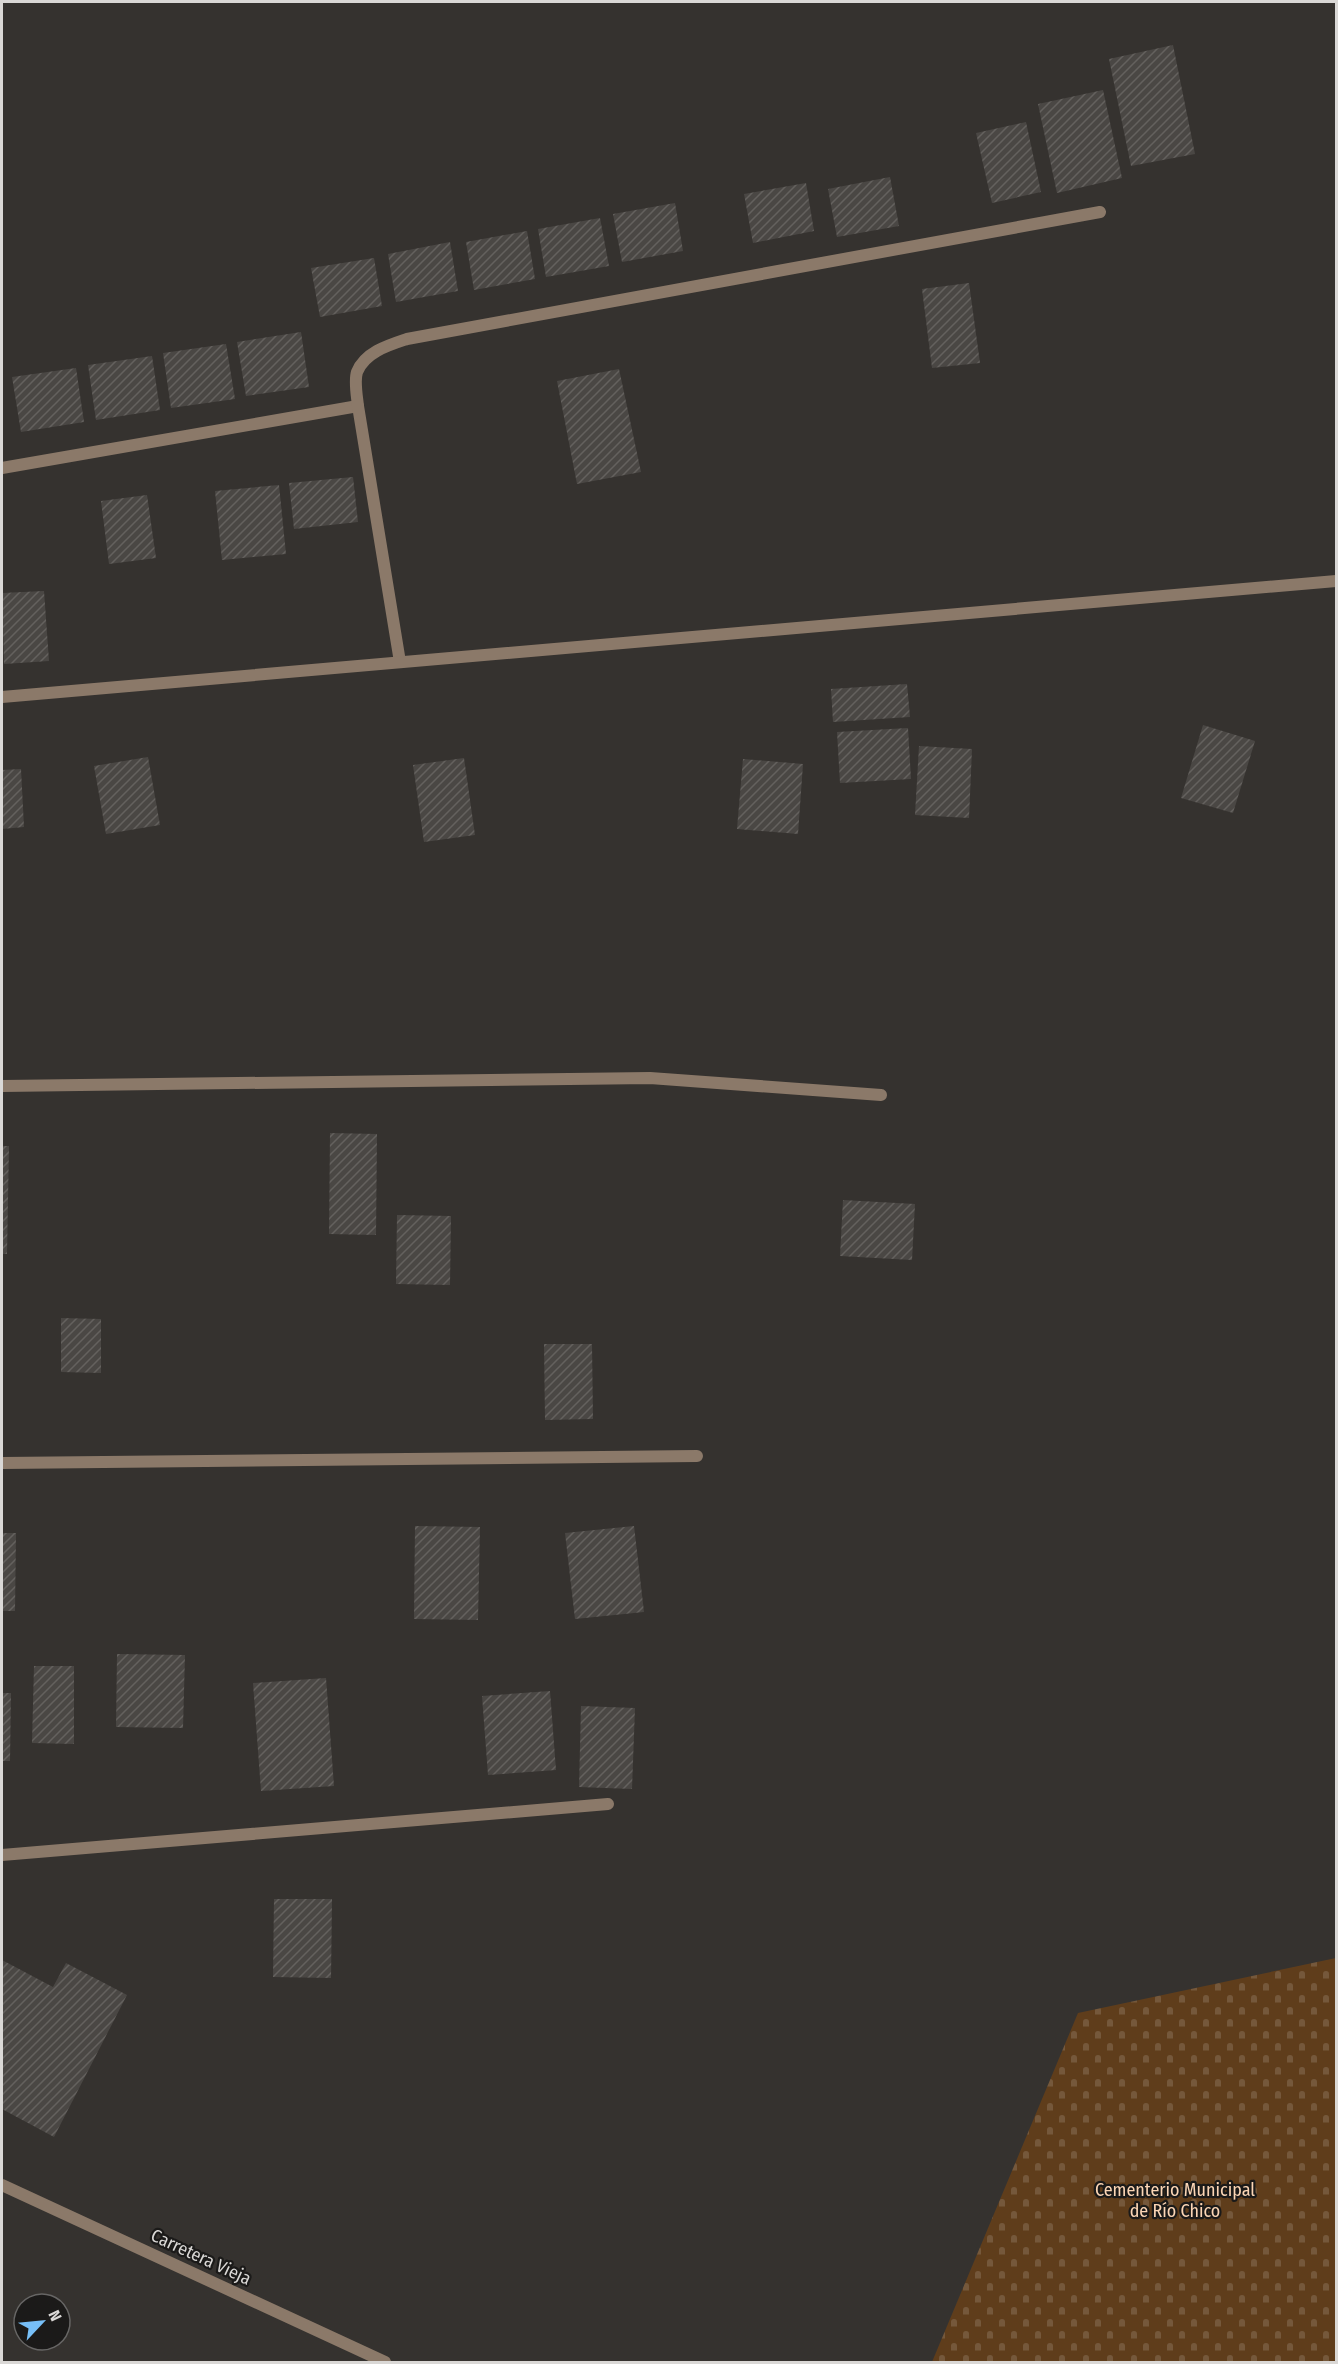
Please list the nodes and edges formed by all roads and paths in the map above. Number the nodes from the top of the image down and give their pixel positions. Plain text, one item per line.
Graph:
1 (1100, 212) dead end
2 (358, 406) junction
3 (2, 468) edge
4 (1336, 581) edge
5 (400, 662) junction
6 (2, 697) edge
7 (2, 1086) edge
8 (881, 1095) dead end
9 (697, 1456) dead end
10 (2, 1463) edge
11 (608, 1804) dead end
12 (2, 1855) edge
13 (2, 2185) edge
14 (385, 2362) edge

1 - 2 street
2 - 3 street
2 - 5 street
4 - 5 street
5 - 6 street
7 - 8 street
9 - 10 street
11 - 12 street
13 - 14 street, Carretera Vieja

